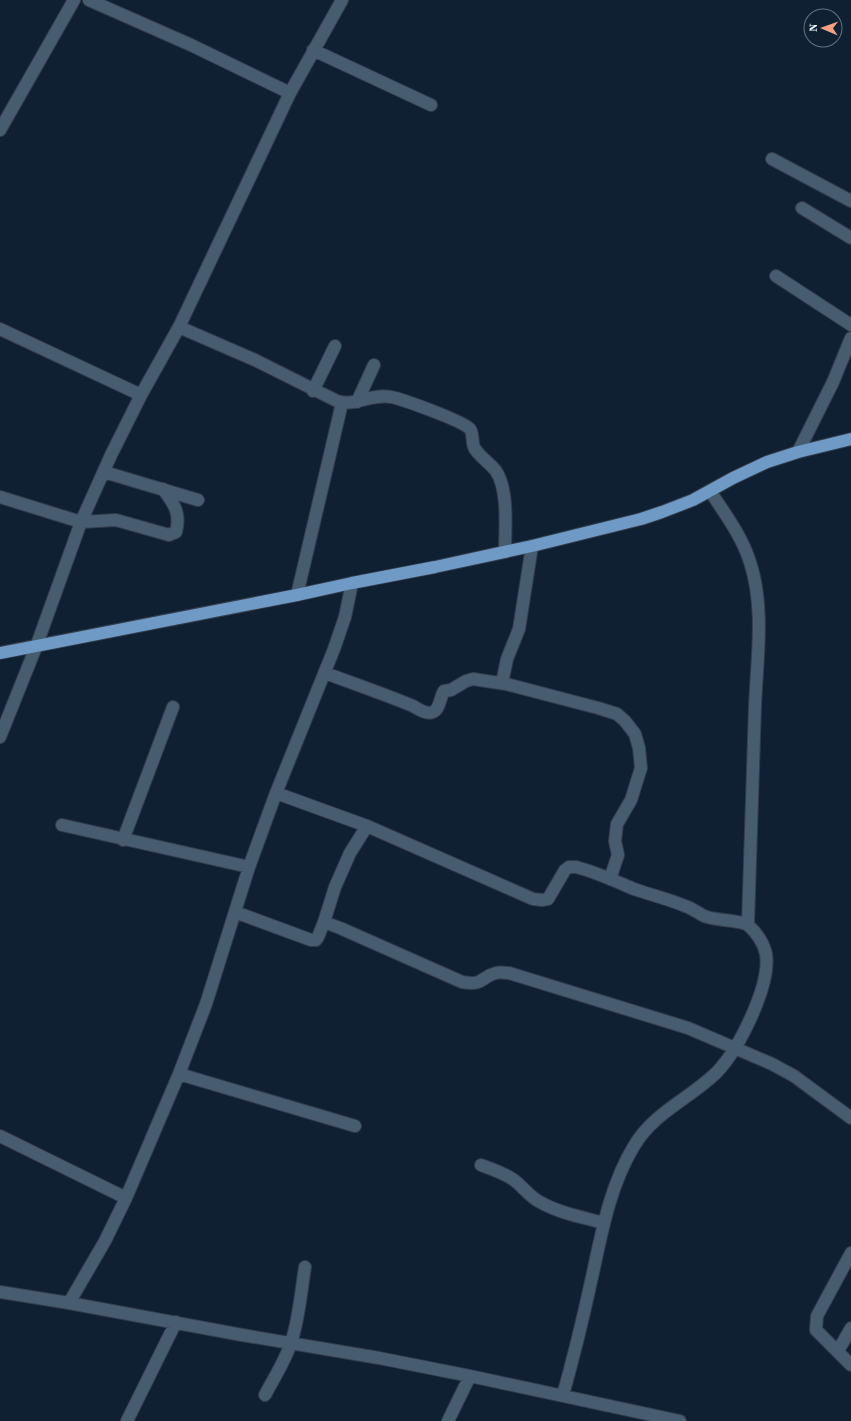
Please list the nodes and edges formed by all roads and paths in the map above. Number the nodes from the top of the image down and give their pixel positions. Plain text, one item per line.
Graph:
1 (74, 0) edge
2 (89, 0) edge
3 (342, 0) edge
4 (313, 50) junction
5 (290, 93) junction
6 (431, 105) dead end
7 (0, 130) edge
8 (772, 159) dead end
9 (851, 201) edge
10 (802, 208) dead end
11 (851, 238) edge
12 (776, 276) dead end
13 (851, 326) edge
14 (179, 327) junction
15 (0, 329) edge
16 (851, 338) edge
17 (334, 346) dead end
18 (374, 365) dead end
19 (313, 390) junction
20 (141, 395) junction
21 (357, 402) junction
22 (342, 403) junction
23 (851, 439) edge
24 (798, 452) junction
25 (104, 472) junction
26 (163, 489) junction
27 (710, 491) junction
28 (0, 497) edge
29 (198, 500) dead end
30 (81, 522) junction
31 (532, 546) junction
32 (505, 552) junction
33 (352, 583) junction
34 (297, 595) junction
35 (36, 647) junction
36 (0, 653) edge
37 (325, 673) junction
38 (502, 683) junction
39 (173, 707) dead end
40 (0, 737) edge
41 (276, 793) junction
42 (62, 825) dead end
43 (367, 826) junction
44 (123, 840) junction
45 (249, 867) junction
46 (610, 879) junction
47 (235, 912) junction
48 (324, 922) junction
49 (748, 924) junction
50 (735, 1048) junction
51 (179, 1074) junction
52 (851, 1118) edge
53 (355, 1126) dead end
54 (0, 1136) edge
55 (481, 1165) dead end
56 (126, 1198) junction
57 (604, 1223) junction
58 (851, 1252) edge
59 (305, 1268) dead end
60 (0, 1292) edge
61 (69, 1303) junction
62 (176, 1322) junction
63 (851, 1328) edge
64 (291, 1344) junction
65 (838, 1351) junction
66 (851, 1366) edge
67 (470, 1376) junction
68 (265, 1395) dead end
69 (563, 1395) junction
70 (127, 1421) edge
71 (448, 1421) edge
72 (680, 1421) edge

1 - 7 street
2 - 5 street
3 - 4 street
4 - 5 street
4 - 6 street
5 - 14 street
8 - 9 street
10 - 11 street
12 - 13 street
14 - 19 street
14 - 20 street
15 - 20 street
16 - 24 street
17 - 19 street
18 - 21 street
19 - 22 street
20 - 25 street
21 - 22 street
21 - 32 street
22 - 34 street
23 - 24 main road
24 - 27 main road
25 - 26 street
25 - 30 street
26 - 29 street
26 - 30 street
27 - 31 main road
27 - 49 street
28 - 30 street
30 - 35 street
31 - 32 main road
31 - 38 street
32 - 33 main road
33 - 34 main road
33 - 37 street
34 - 35 main road
35 - 36 main road
35 - 40 street
37 - 38 street
37 - 41 street
38 - 46 street
39 - 44 street
41 - 43 street
41 - 45 street
42 - 44 street
43 - 46 street
43 - 48 street
44 - 45 street
45 - 47 street
46 - 49 street
47 - 48 street
47 - 51 street
48 - 50 street
49 - 50 street
50 - 52 street
50 - 57 street
51 - 53 street
51 - 56 street
54 - 56 street
55 - 57 street
56 - 61 street
57 - 69 street
58 - 65 street
59 - 64 street
60 - 61 street
61 - 62 street
62 - 64 street
62 - 70 street
63 - 65 street
64 - 67 street
64 - 68 street
65 - 66 street
67 - 69 street
67 - 71 street
69 - 72 street

